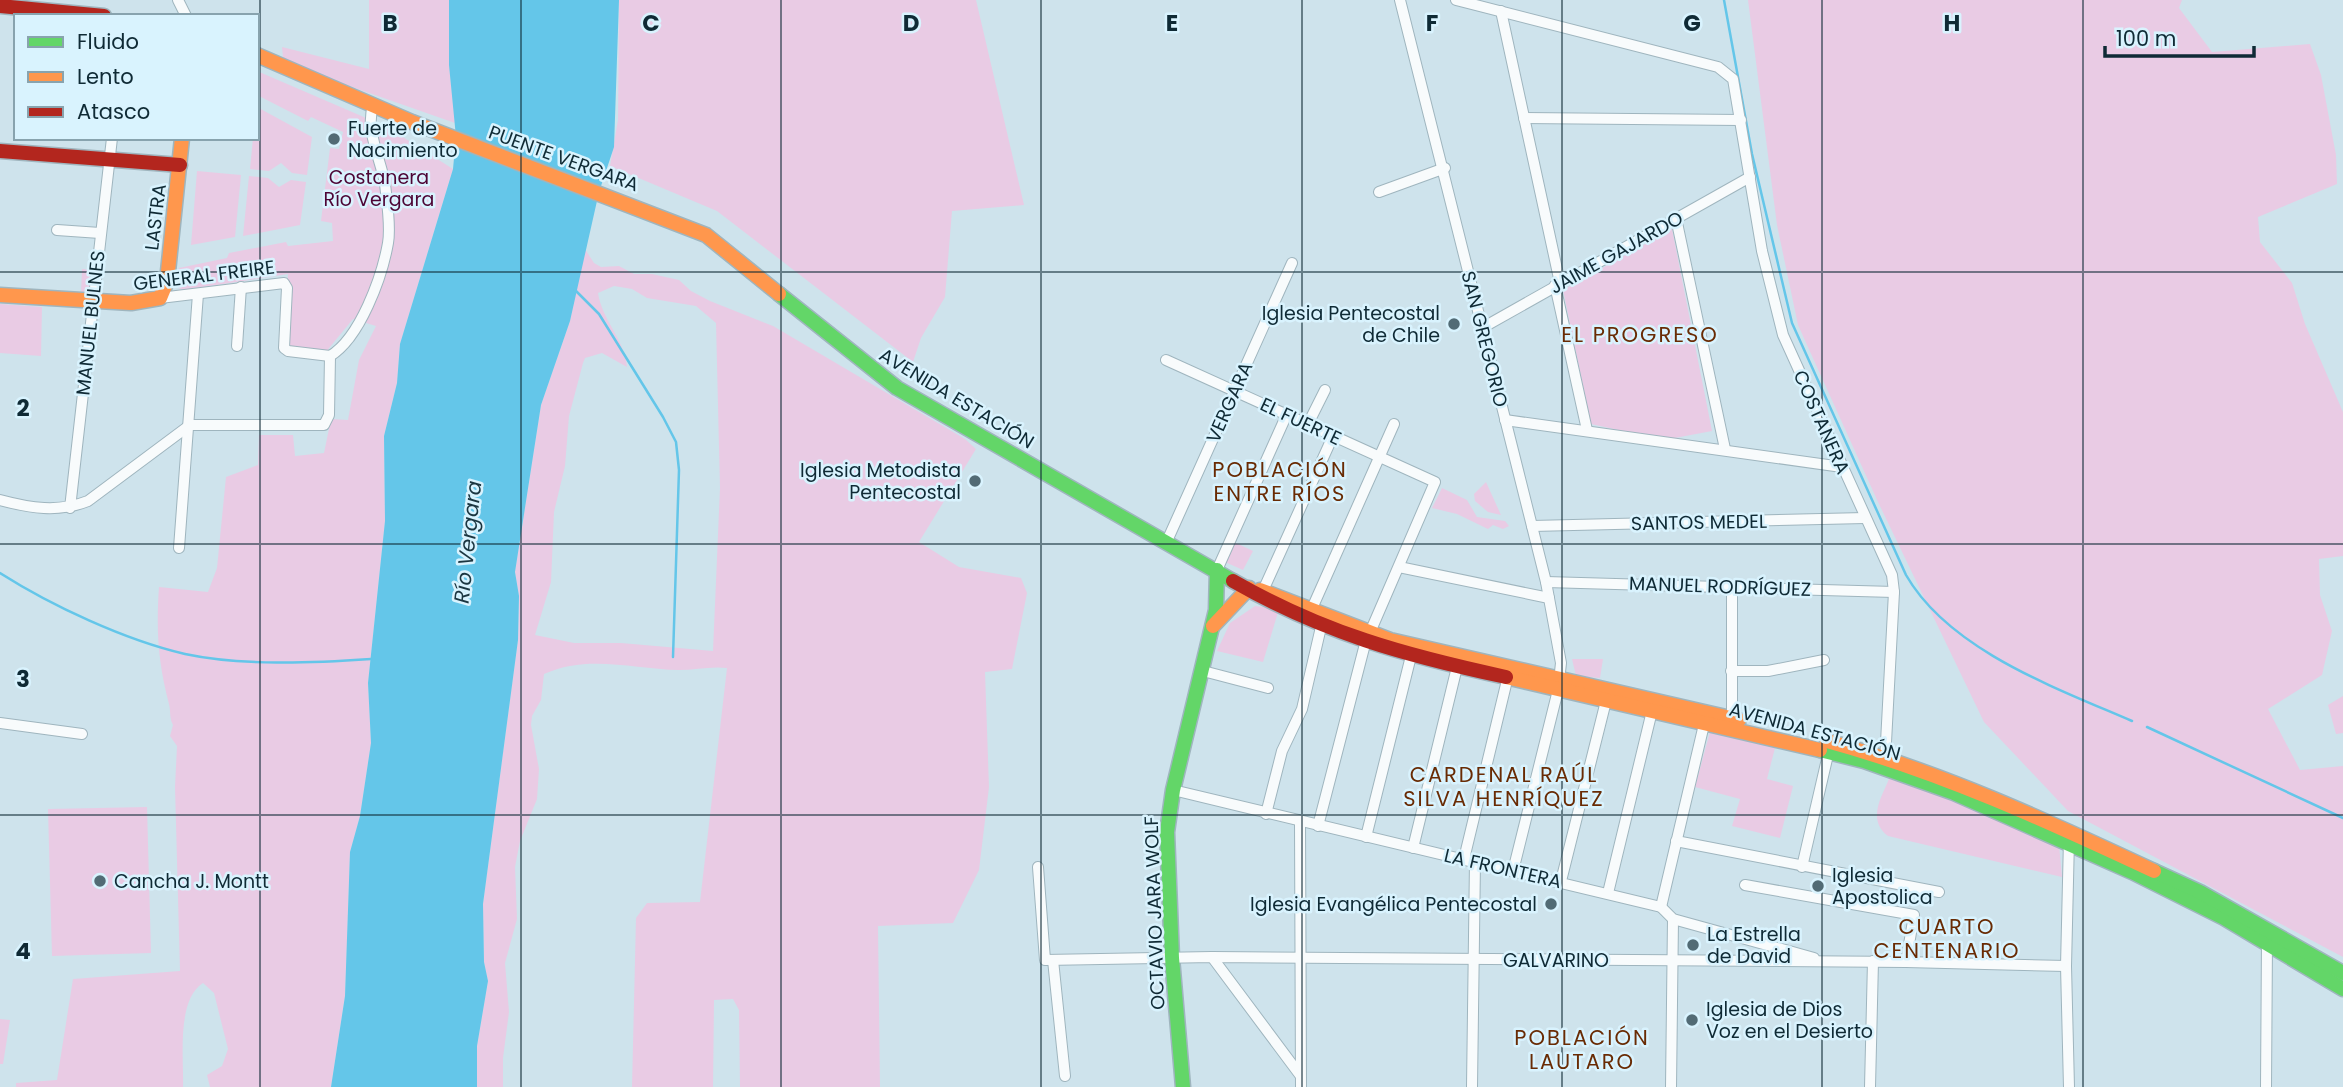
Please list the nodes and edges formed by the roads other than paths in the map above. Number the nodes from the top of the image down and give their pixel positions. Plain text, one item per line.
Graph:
1 (1400, 0) edge
2 (1456, 0) edge
3 (0, 6) edge
4 (1498, 7) edge
5 (83, 14) edge
6 (259, 56) edge
7 (373, 106) junction
8 (1524, 118) junction
9 (1741, 120) junction
10 (112, 140) edge
11 (182, 140) edge
12 (0, 151) edge
13 (110, 161) junction
14 (180, 165) junction
15 (1445, 169) junction
16 (1750, 177) junction
17 (1379, 192) dead end
18 (664, 216) joint
19 (1676, 218) junction
20 (57, 230) dead end
21 (100, 233) junction
22 (1292, 263) dead end
23 (1557, 284) junction
24 (241, 288) junction
25 (198, 294) junction
26 (0, 295) edge
27 (160, 298) junction
28 (93, 302) junction
29 (1482, 328) junction
30 (237, 346) dead end
31 (330, 356) junction
32 (1166, 360) dead end
33 (1234, 390) junction
34 (1325, 390) dead end
35 (1287, 414) junction
36 (1506, 420) junction
37 (1308, 424) junction
38 (1394, 424) dead end
39 (190, 425) junction
40 (1587, 430) junction
41 (1333, 436) junction
42 (1725, 449) junction
43 (1380, 457) junction
44 (1842, 467) junction
45 (0, 500) edge
46 (70, 509) junction
47 (1865, 518) junction
48 (1532, 527) junction
49 (1167, 541) junction
50 (179, 548) dead end
51 (1399, 567) junction
52 (1217, 570) junction
53 (1546, 582) junction
54 (1732, 587) junction
55 (1257, 592) junction
56 (1894, 592) junction
57 (1549, 598) junction
58 (1314, 619) junction
59 (1212, 628) junction
60 (1367, 638) junction
61 (1411, 656) junction
62 (1824, 660) dead end
63 (1457, 667) junction
64 (1203, 671) junction
65 (1731, 671) junction
66 (1508, 673) junction
67 (1559, 684) junction
68 (1268, 688) dead end
69 (1606, 701) junction
70 (1652, 711) junction
71 (1706, 717) junction
72 (0, 723) edge
73 (1732, 724) junction
74 (82, 734) dead end
75 (1830, 747) junction
76 (1884, 762) junction
77 (1173, 790) junction
78 (1266, 814) junction
79 (1300, 822) junction
80 (1318, 825) junction
81 (1366, 836) junction
82 (2069, 839) junction
83 (1676, 841) junction
84 (1413, 848) junction
85 (1464, 859) junction
86 (1475, 861) junction
87 (1038, 867) dead end
88 (1801, 867) junction
89 (1513, 871) junction
90 (1561, 881) junction
91 (1745, 885) dead end
92 (1939, 892) dead end
93 (1608, 893) junction
94 (1661, 907) junction
95 (1673, 919) junction
96 (2267, 936) junction
97 (1212, 957) junction
98 (1299, 957) junction
99 (1172, 958) junction
100 (1473, 959) junction
101 (1049, 960) junction
102 (1672, 961) junction
103 (1826, 961) junction
104 (1873, 961) junction
105 (1906, 962) junction
106 (2066, 966) junction
107 (2339, 979) edge
108 (1301, 1075) junction
109 (1065, 1076) dead end
110 (1183, 1087) edge
111 (1301, 1087) edge
112 (1472, 1087) edge
113 (1671, 1087) edge
114 (1870, 1087) edge
115 (2069, 1087) edge
116 (2266, 1087) edge

1 - 15 street, SAN GREGORIO
2 - 4 street
3 - 5 main road
4 - 8 street
4 - 9 street, COSTANERA
6 - 7 main road, PUENTE VERGARA
7 - 18 main road, PUENTE VERGARA
7 - 31 street
8 - 9 street
8 - 23 street
9 - 16 street, COSTANERA
10 - 13 street, MANUEL BULNES
11 - 14 main road, LASTRA
12 - 13 main road
13 - 14 main road
13 - 21 street, MANUEL BULNES
14 - 27 main road, LASTRA
15 - 17 street
15 - 29 street, SAN GREGORIO
16 - 19 street, JAIME GAJARDO
16 - 44 street, COSTANERA
18 - 49 main road, AVENIDA ESTACIÓN
19 - 23 street, JAIME GAJARDO
19 - 42 street
20 - 21 street
21 - 28 street, MANUEL BULNES
22 - 33 street, VERGARA
23 - 29 street, JAIME GAJARDO
23 - 40 street
24 - 25 street, GENERAL FREIRE
24 - 30 street
24 - 31 street, GENERAL FREIRE
25 - 27 street, GENERAL FREIRE
25 - 39 street
26 - 28 main road, GENERAL FREIRE
27 - 28 main road, GENERAL FREIRE
28 - 46 street, MANUEL BULNES
29 - 36 street, SAN GREGORIO
31 - 39 street
32 - 33 street, EL FUERTE
33 - 35 street, EL FUERTE
33 - 49 street, VERGARA
34 - 37 street
35 - 37 street, EL FUERTE
35 - 52 street
36 - 40 street
36 - 48 street, SAN GREGORIO
37 - 41 street, EL FUERTE
38 - 43 street
39 - 46 street
39 - 50 street
40 - 42 street
41 - 43 street, EL FUERTE
41 - 55 street
42 - 44 street
43 - 51 street, EL FUERTE
43 - 58 street
44 - 47 street, COSTANERA
45 - 46 street
47 - 48 street, SANTOS MEDEL
47 - 56 street, COSTANERA
48 - 53 street, SAN GREGORIO
49 - 52 main road, AVENIDA ESTACIÓN
51 - 57 street
51 - 60 street
52 - 55 main road, AVENIDA ESTACIÓN
52 - 59 main road, OCTAVIO JARA WOLF
53 - 54 street, MANUEL RODRÍGUEZ
53 - 57 street, SAN GREGORIO
54 - 56 street, MANUEL RODRÍGUEZ
54 - 65 street
55 - 58 main road, AVENIDA ESTACIÓN
55 - 59 main road
56 - 76 street, COSTANERA
57 - 67 street, SAN GREGORIO
58 - 60 main road, AVENIDA ESTACIÓN
58 - 60 main road, AVENIDA ESTACIÓN
58 - 78 street
59 - 64 main road, OCTAVIO JARA WOLF
60 - 61 main road, AVENIDA ESTACIÓN
60 - 66 main road, AVENIDA ESTACIÓN
60 - 80 street
61 - 63 main road, AVENIDA ESTACIÓN
61 - 81 street
62 - 65 street
63 - 66 main road, AVENIDA ESTACIÓN
63 - 84 street
64 - 68 street
64 - 77 main road, OCTAVIO JARA WOLF
65 - 73 street
66 - 67 main road, AVENIDA ESTACIÓN
66 - 85 street
67 - 69 main road, AVENIDA ESTACIÓN
67 - 71 main road, AVENIDA ESTACIÓN
67 - 89 street, SAN GREGORIO
69 - 70 main road, AVENIDA ESTACIÓN
69 - 90 street
70 - 71 main road, AVENIDA ESTACIÓN
70 - 93 street
71 - 73 main road, AVENIDA ESTACIÓN
71 - 83 street
72 - 74 street
73 - 75 main road, AVENIDA ESTACIÓN
75 - 76 main road, AVENIDA ESTACIÓN
75 - 88 street
76 - 82 main road, AVENIDA ESTACIÓN
77 - 78 street, LA FRONTERA
77 - 99 main road, OCTAVIO JARA WOLF
78 - 79 street, LA FRONTERA
79 - 80 street, LA FRONTERA
79 - 98 street
80 - 81 street, LA FRONTERA
81 - 84 street, LA FRONTERA
82 - 96 main road, AVENIDA ESTACIÓN
82 - 106 street
83 - 88 street
83 - 94 street
84 - 85 street, LA FRONTERA
85 - 86 street, LA FRONTERA
86 - 89 street, LA FRONTERA
86 - 100 street
87 - 101 street
88 - 92 street
89 - 90 street, LA FRONTERA
90 - 93 street, LA FRONTERA
91 - 105 street
93 - 94 street, LA FRONTERA
94 - 95 street
95 - 102 street
95 - 103 street
96 - 107 main road, AVENIDA ESTACIÓN
96 - 116 street
97 - 98 street, GALVARINO
97 - 99 street, GALVARINO
97 - 108 street
98 - 100 street, GALVARINO
98 - 108 street
99 - 101 street, GALVARINO
99 - 110 main road, OCTAVIO JARA WOLF
100 - 102 street, GALVARINO
100 - 112 street
101 - 109 street
102 - 103 street, GALVARINO
102 - 113 street
103 - 104 street, GALVARINO
104 - 105 street, GALVARINO
104 - 114 street
105 - 106 street, GALVARINO
106 - 115 street
108 - 111 street

